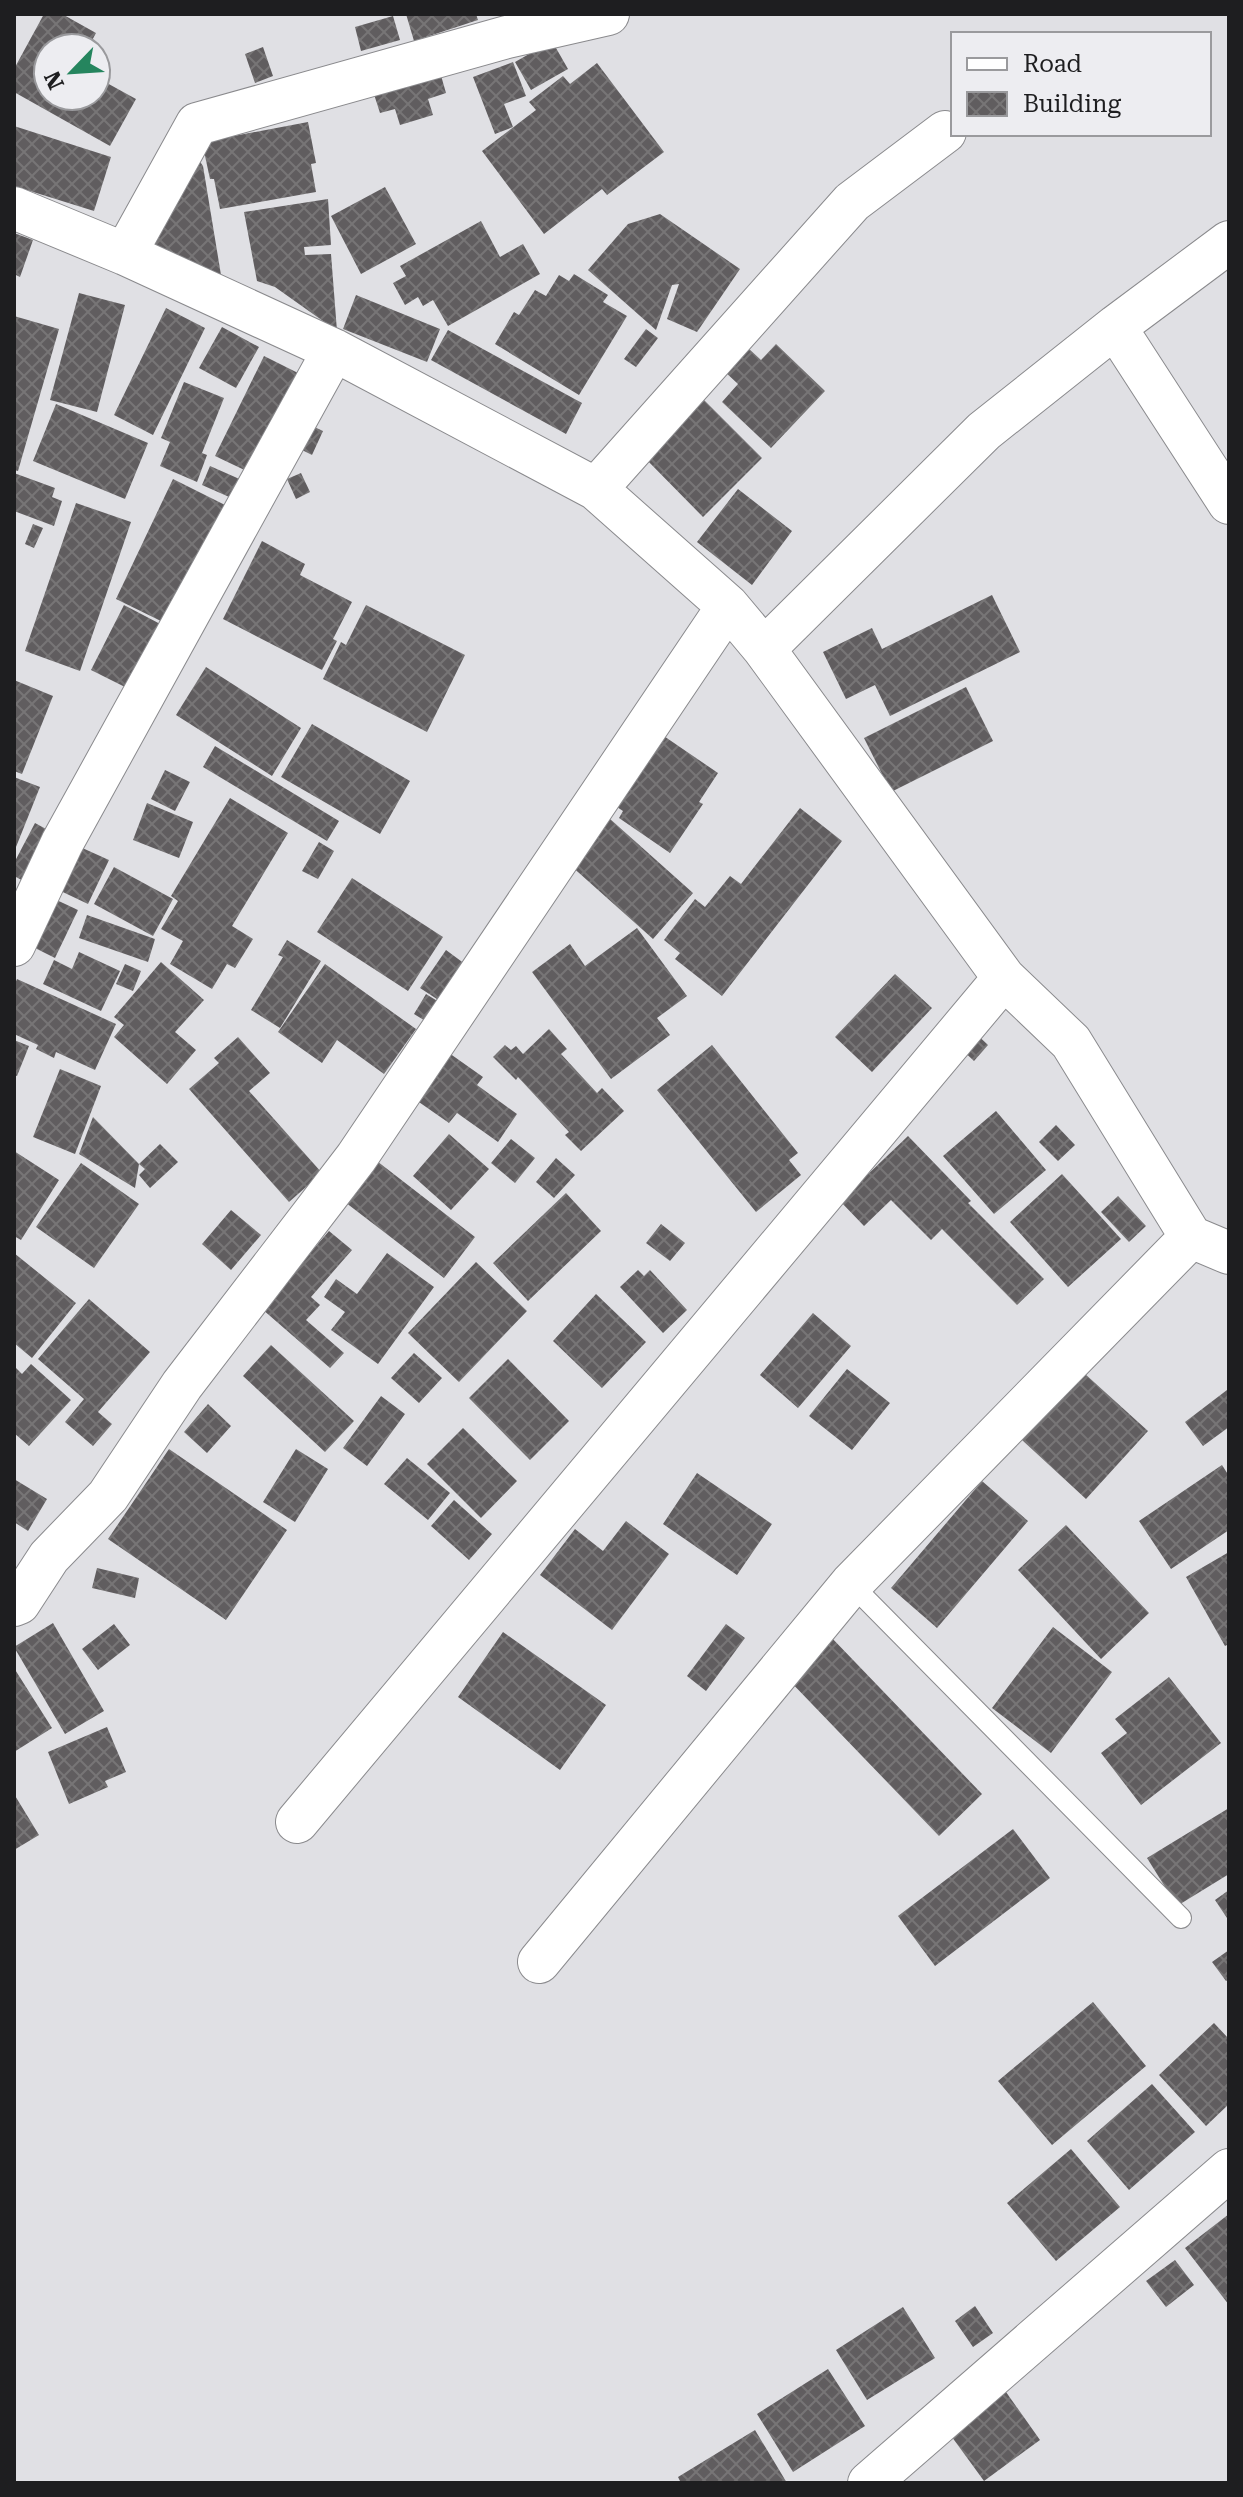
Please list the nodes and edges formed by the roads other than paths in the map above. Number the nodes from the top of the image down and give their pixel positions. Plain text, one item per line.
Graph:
1 (608, 14) edge
2 (503, 26) edge
3 (945, 132) dead end
4 (14, 208) edge
5 (1229, 242) edge
6 (125, 254) junction
7 (1115, 327) junction
8 (334, 350) junction
9 (596, 489) junction
10 (1229, 503) edge
11 (728, 606) junction
12 (764, 649) junction
13 (14, 945) edge
14 (1004, 978) junction
15 (1191, 1237) junction
16 (1229, 1253) edge
17 (851, 1584) junction
18 (14, 1605) edge
19 (297, 1822) dead end
20 (1181, 1918) dead end
21 (539, 1962) dead end
22 (1229, 2170) edge
23 (869, 2483) edge

1 - 2 street
2 - 6 street
3 - 9 street
4 - 6 street
5 - 7 street
6 - 8 street
7 - 10 street
7 - 12 street
8 - 9 street
8 - 13 street
9 - 11 street
11 - 12 street
11 - 18 street
12 - 14 street
14 - 15 street
14 - 19 street
15 - 16 street
15 - 17 street
17 - 20 lane
17 - 21 street
22 - 23 street

